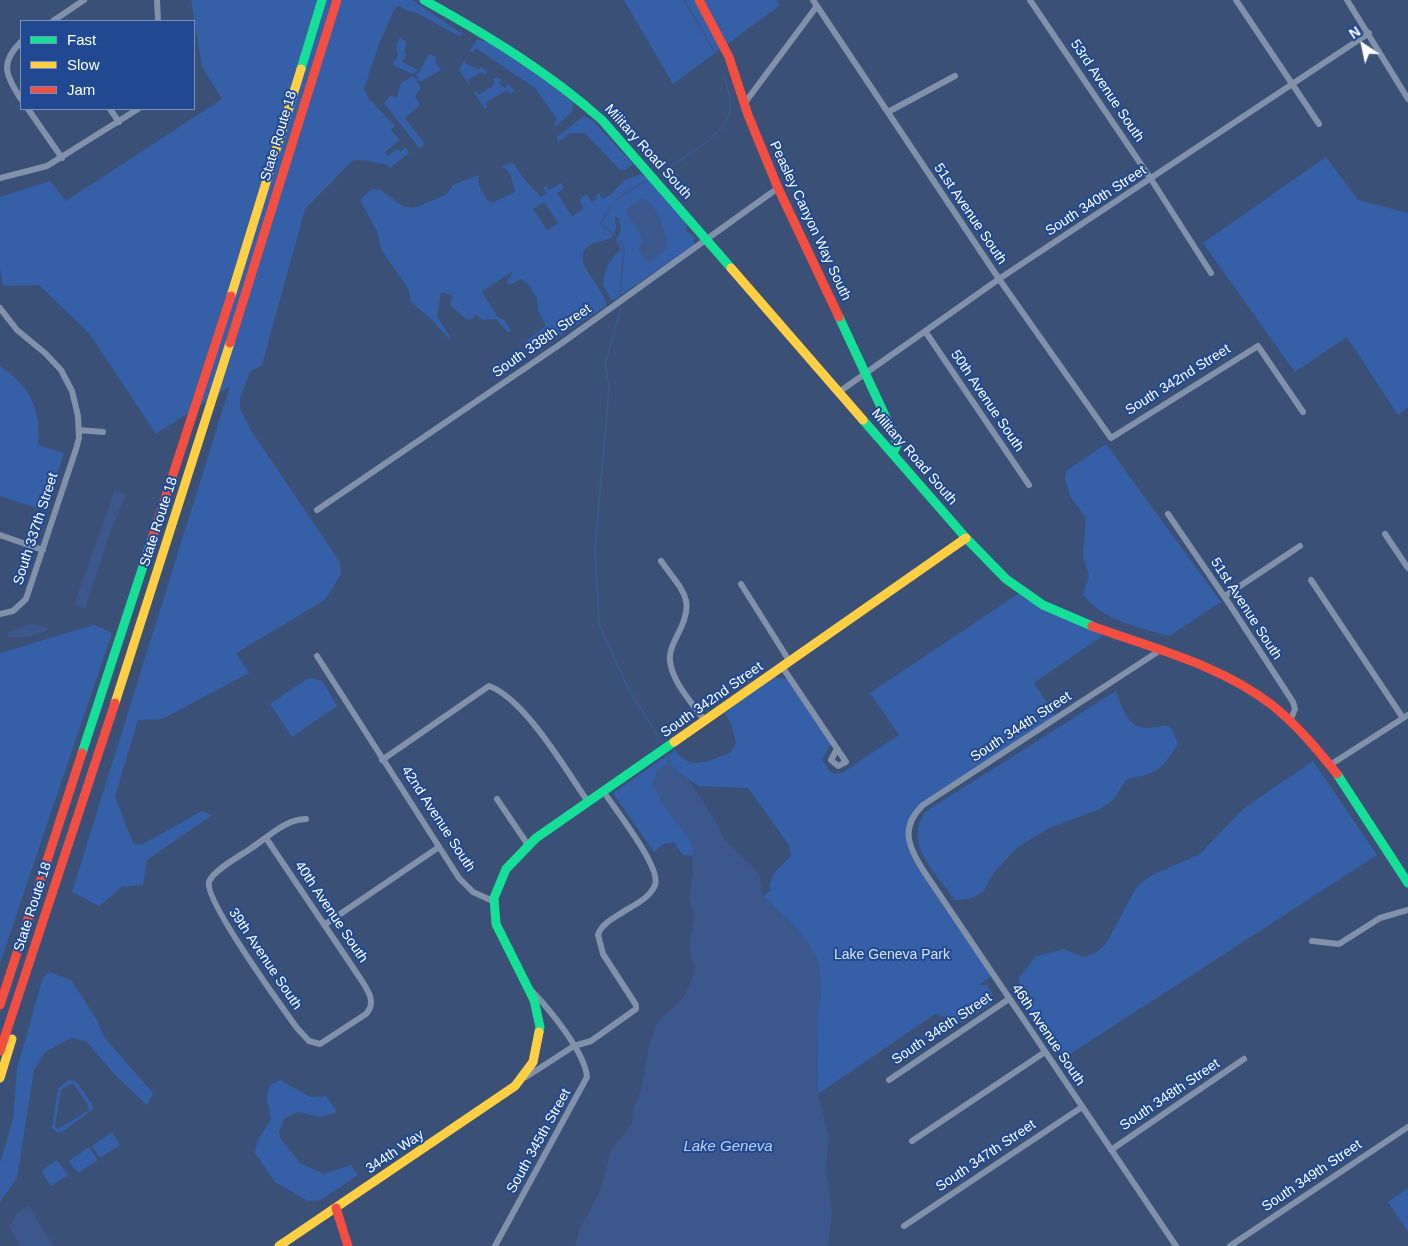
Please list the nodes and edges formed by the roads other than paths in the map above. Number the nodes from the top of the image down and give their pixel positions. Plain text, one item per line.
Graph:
1 (84, 0) edge
2 (157, 0) edge
3 (322, 0) edge
4 (336, 0) edge
5 (424, 0) edge
6 (698, 0) edge
7 (1030, 0) edge
8 (1236, 0) edge
9 (1347, 0) edge
10 (815, 3) edge
11 (54, 20) edge
12 (158, 20) edge
13 (1369, 33) junction
14 (20, 43) edge
15 (955, 76) dead end
16 (1292, 85) junction
17 (20, 97) edge
18 (1408, 99) edge
19 (744, 104) junction
20 (29, 110) edge
21 (111, 110) edge
22 (137, 110) edge
23 (888, 112) junction
24 (119, 122) junction
25 (1319, 124) dead end
26 (62, 158) junction
27 (0, 178) edge
28 (1151, 180) junction
29 (778, 188) junction
30 (706, 239) junction
31 (1211, 273) dead end
32 (999, 279) junction
33 (0, 308) edge
34 (925, 331) junction
35 (865, 372) junction
36 (839, 392) junction
37 (1302, 412) dead end
38 (79, 430) junction
39 (103, 432) dead end
40 (1111, 438) joint
41 (893, 453) junction
42 (1029, 484) dead end
43 (317, 510) dead end
44 (1168, 514) dead end
45 (1385, 534) dead end
46 (0, 535) edge
47 (966, 538) junction
48 (1300, 546) dead end
49 (43, 550) junction
50 (661, 561) dead end
51 (1408, 568) edge
52 (1311, 580) dead end
53 (741, 584) dead end
54 (1224, 596) junction
55 (0, 614) edge
56 (1159, 651) junction
57 (317, 656) dead end
58 (786, 665) junction
59 (1406, 716) edge
60 (1291, 719) junction
61 (705, 721) junction
62 (837, 749) dead end
63 (382, 760) junction
64 (1330, 765) junction
65 (604, 792) junction
66 (497, 799) dead end
67 (588, 802) junction
68 (306, 819) dead end
69 (908, 833) joint
70 (266, 838) junction
71 (528, 845) junction
72 (439, 847) junction
73 (1408, 883) edge
74 (494, 902) junction
75 (1408, 910) edge
76 (324, 925) junction
77 (1312, 941) dead end
78 (25, 975) junction
79 (530, 989) junction
80 (5, 991) junction
81 (1008, 999) junction
82 (0, 1001) edge
83 (371, 1002) joint
84 (0, 1005) edge
85 (574, 1046) junction
86 (0, 1050) edge
87 (1045, 1052) junction
88 (1244, 1060) dead end
89 (0, 1078) edge
90 (524, 1079) junction
91 (889, 1080) dead end
92 (1082, 1107) junction
93 (1408, 1127) edge
94 (912, 1141) dead end
95 (1111, 1150) junction
96 (336, 1208) junction
97 (904, 1226) dead end
98 (279, 1246) edge
99 (348, 1246) edge
100 (495, 1246) edge
101 (1176, 1246) edge
102 (1230, 1246) edge

1 - 11 street
2 - 12 street
3 - 80 main road, State Route 18
4 - 78 main road, State Route 18
5 - 30 main road, Military Road South
6 - 19 main road, Peasley Canyon Way South
7 - 28 street, 53rd Avenue South
8 - 16 street
9 - 13 street
10 - 19 street
10 - 23 street, 51st Avenue South
13 - 16 street, South 340th Street
13 - 18 street
14 - 17 street
15 - 23 street
16 - 25 street
16 - 28 street, South 340th Street
19 - 29 main road, Peasley Canyon Way South
20 - 26 street
21 - 24 street
22 - 24 street
23 - 32 street, 51st Avenue South
24 - 26 street
26 - 27 street
28 - 31 street, 53rd Avenue South
28 - 32 street, South 340th Street
29 - 30 street, South 338th Street
29 - 35 main road, Peasley Canyon Way South
30 - 36 main road, Military Road South
30 - 43 street, South 338th Street
32 - 34 street, South 340th Street
32 - 40 street, 51st Avenue South
33 - 38 street
34 - 35 street, South 340th Street
34 - 42 street, 50th Avenue South
35 - 36 street, South 340th Street
35 - 41 main road, Peasley Canyon Way South
36 - 41 main road, Military Road South
37 - 40 street, South 342nd Street
38 - 39 street
38 - 49 street, South 337th Street
41 - 47 main road, Military Road South
44 - 54 street, 51st Avenue South
45 - 51 street
46 - 49 street
47 - 56 main road, Military Road South
47 - 58 main road, South 342nd Street
48 - 54 street
49 - 55 street, South 337th Street
50 - 61 street
52 - 59 street
53 - 58 street
54 - 60 street, 51st Avenue South
56 - 60 main road, Military Road South
56 - 69 street, South 344th Street
57 - 63 street, 42nd Avenue South
58 - 61 main road, South 342nd Street
58 - 62 street
59 - 64 street
60 - 64 main road, Military Road South
61 - 65 main road, South 342nd Street
63 - 67 street
63 - 72 street, 42nd Avenue South
64 - 73 main road, Military Road South
65 - 67 main road, South 342nd Street
65 - 85 street
66 - 71 street
67 - 71 main road, South 342nd Street
68 - 70 street
69 - 81 street, 46th Avenue South
70 - 76 street, 40th Avenue South
70 - 83 street, 39th Avenue South
71 - 74 main road, South 342nd Street
72 - 74 street, 42nd Avenue South
72 - 76 street
74 - 79 main road
75 - 77 street
76 - 83 street, 40th Avenue South
78 - 86 main road, State Route 18
78 - 89 main road
79 - 85 street
79 - 90 main road
80 - 82 main road
80 - 84 main road, State Route 18
81 - 87 street, 46th Avenue South
81 - 91 street, South 346th Street
85 - 90 street
85 - 100 street, South 345th Street
87 - 92 street, 46th Avenue South
87 - 94 street
88 - 95 street, South 348th Street
90 - 96 main road, 344th Way
92 - 95 street, 46th Avenue South
92 - 97 street, South 347th Street
93 - 102 street, South 349th Street
95 - 101 street, 46th Avenue South
96 - 98 main road, 344th Way
96 - 99 main road

